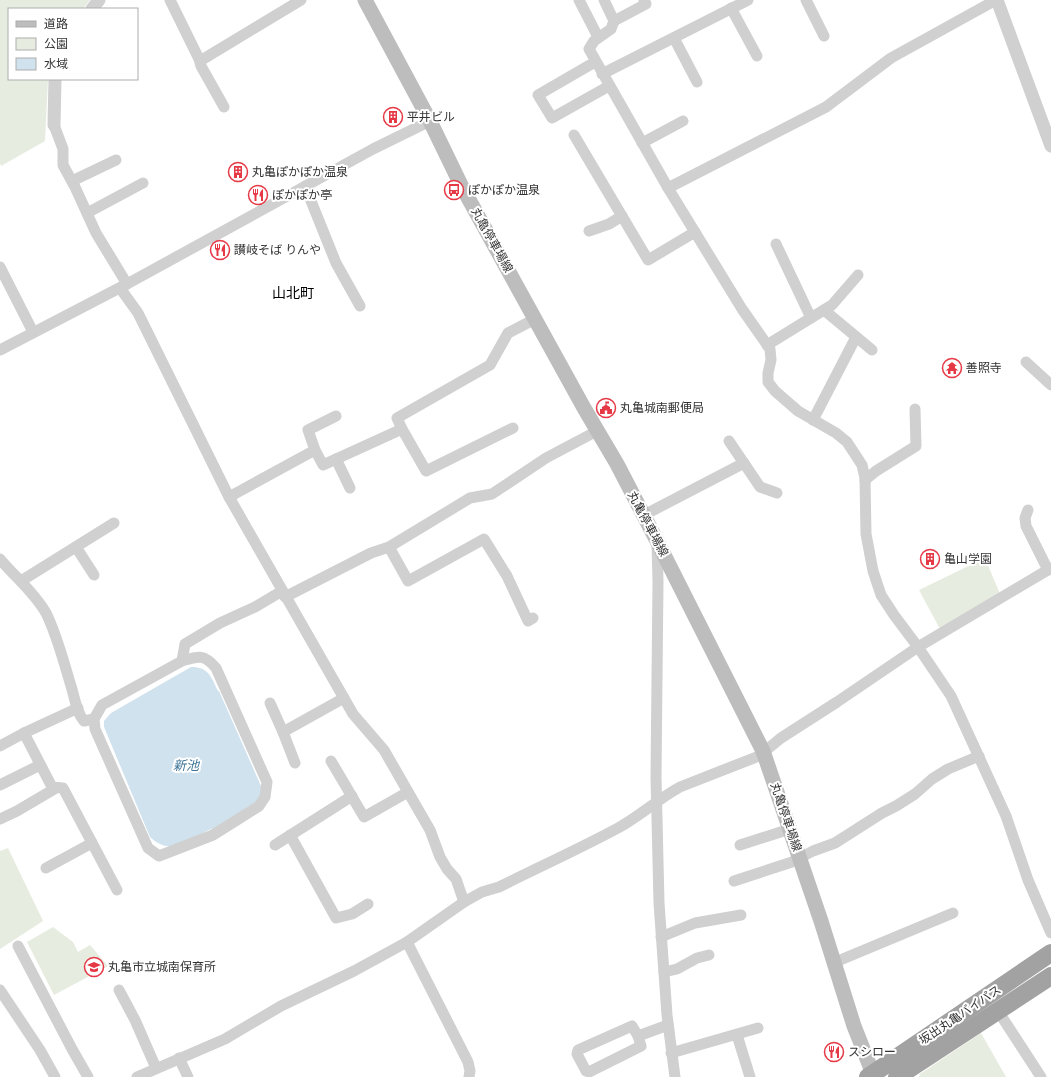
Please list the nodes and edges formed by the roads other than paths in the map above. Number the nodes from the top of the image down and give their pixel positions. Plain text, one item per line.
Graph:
1 (170, 0) edge
2 (301, 0) edge
3 (365, 0) edge
4 (579, 0) edge
5 (604, 0) edge
6 (644, 0) edge
7 (748, 0) edge
8 (806, 0) edge
9 (997, 0) edge
10 (283, 5) edge
11 (732, 8) junction
12 (614, 21) junction
13 (824, 36) dead end
14 (598, 37) junction
15 (674, 38) junction
16 (757, 56) dead end
17 (200, 61) junction
18 (595, 62) junction
19 (602, 74) junction
20 (55, 80) edge
21 (697, 82) dead end
22 (609, 86) junction
23 (224, 107) dead end
24 (683, 121) dead end
25 (430, 122) junction
26 (54, 125) joint
27 (574, 134) dead end
28 (642, 143) junction
29 (1051, 146) edge
30 (116, 160) dead end
31 (72, 181) junction
32 (143, 183) dead end
33 (305, 186) junction
34 (668, 188) junction
35 (87, 213) junction
36 (622, 216) junction
37 (589, 231) dead end
38 (695, 232) junction
39 (776, 244) dead end
40 (0, 267) edge
41 (858, 275) dead end
42 (124, 286) junction
43 (360, 306) dead end
44 (824, 310) junction
45 (811, 318) junction
46 (535, 319) junction
47 (33, 332) junction
48 (856, 337) junction
49 (767, 345) junction
50 (0, 350) edge
51 (872, 350) dead end
52 (1026, 362) dead end
53 (1051, 385) edge
54 (915, 409) dead end
55 (336, 416) dead end
56 (813, 420) junction
57 (513, 428) dead end
58 (402, 429) junction
59 (597, 431) junction
60 (729, 441) dead end
61 (315, 450) junction
62 (336, 459) junction
63 (744, 463) junction
64 (865, 480) junction
65 (350, 488) dead end
66 (777, 492) dead end
67 (229, 497) junction
68 (1028, 510) dead end
69 (644, 515) junction
70 (114, 523) dead end
71 (656, 540) junction
72 (76, 546) junction
73 (389, 547) junction
74 (0, 559) edge
75 (1050, 569) edge
76 (94, 575) dead end
77 (21, 581) junction
78 (283, 594) junction
79 (533, 618) dead end
80 (918, 647) junction
81 (182, 661) junction
82 (344, 698) junction
83 (270, 703) dead end
84 (78, 708) junction
85 (94, 719) junction
86 (283, 732) junction
87 (24, 733) junction
88 (0, 746) edge
89 (763, 751) junction
90 (979, 756) junction
91 (331, 761) dead end
92 (295, 763) dead end
93 (40, 765) junction
94 (0, 785) edge
95 (56, 788) junction
96 (408, 792) junction
97 (352, 796) junction
98 (656, 803) junction
99 (0, 819) edge
100 (790, 829) junction
101 (290, 835) junction
102 (92, 843) junction
103 (275, 844) dead end
104 (740, 845) dead end
105 (800, 858) junction
106 (46, 868) dead end
107 (734, 881) dead end
108 (117, 890) dead end
109 (464, 902) junction
110 (368, 904) dead end
111 (954, 913) dead end
112 (741, 915) dead end
113 (1051, 933) edge
114 (661, 937) junction
115 (407, 942) junction
116 (18, 946) dead end
117 (1051, 953) edge
118 (709, 955) dead end
119 (833, 963) junction
120 (664, 972) junction
121 (1051, 976) edge
122 (0, 990) edge
123 (119, 990) dead end
124 (998, 1011) junction
125 (668, 1025) junction
126 (758, 1028) dead end
127 (737, 1034) junction
128 (638, 1036) junction
129 (672, 1053) junction
130 (179, 1058) junction
131 (156, 1068) junction
132 (908, 1074) edge
133 (870, 1076) edge
134 (55, 1077) edge
135 (88, 1077) edge
136 (137, 1077) edge
137 (188, 1077) edge
138 (469, 1077) edge
139 (675, 1077) edge
140 (750, 1077) edge
141 (1041, 1077) edge

1 - 17 street
2 - 10 street
3 - 25 main road, 丸亀停車場線
4 - 14 street
5 - 12 street
6 - 12 street
7 - 11 street
8 - 13 street
9 - 29 street
9 - 34 street
10 - 17 street
11 - 15 street
11 - 16 street
12 - 14 street
14 - 18 street
15 - 19 street
15 - 21 street
17 - 23 street
18 - 19 street
18 - 22 street
19 - 22 street
20 - 26 street
22 - 28 street
24 - 28 street
25 - 33 street
25 - 46 main road, 丸亀停車場線
26 - 31 street
27 - 36 street
28 - 34 street
30 - 31 street
31 - 35 street
32 - 35 street
33 - 42 street
33 - 43 street
34 - 38 street
35 - 42 street
36 - 37 street
36 - 38 street
38 - 49 street
39 - 45 street
40 - 47 street
41 - 44 street
42 - 47 street
42 - 67 street
44 - 45 street
44 - 48 street
45 - 49 street
46 - 58 street
46 - 59 main road, 丸亀停車場線
47 - 50 street
48 - 51 street
48 - 56 street
49 - 56 street
52 - 53 street
54 - 64 street
55 - 61 street
56 - 64 street
57 - 58 street
58 - 62 street
59 - 69 main road, 丸亀停車場線
59 - 73 street
60 - 63 street
61 - 62 street
61 - 67 street
62 - 65 street
63 - 66 street
63 - 69 street
64 - 80 street
67 - 78 street
68 - 75 street
69 - 71 main road, 丸亀停車場線
70 - 72 street
71 - 89 main road, 丸亀停車場線
71 - 98 street
72 - 76 street
72 - 77 street
73 - 78 street
73 - 79 street
74 - 77 street
75 - 80 street
77 - 84 street
78 - 81 street
78 - 82 street
80 - 89 street
80 - 90 street
81 - 85 street
81 - 85 street
82 - 86 street
82 - 96 street
83 - 86 street
84 - 85 street
84 - 87 street
86 - 92 street
87 - 88 street
87 - 93 street
89 - 98 street
89 - 100 main road, 丸亀停車場線
90 - 105 street
90 - 113 street
91 - 97 street
93 - 94 street
93 - 95 street
95 - 99 street
95 - 102 street
96 - 97 street
96 - 109 street
97 - 101 street
98 - 109 street
98 - 114 street
100 - 104 street
100 - 105 main road, 丸亀停車場線
101 - 103 street
101 - 110 street
102 - 106 street
102 - 108 street
105 - 107 street
105 - 119 main road, 丸亀停車場線
109 - 115 street
111 - 119 street
112 - 114 street
114 - 120 street
115 - 130 street
115 - 138 street
116 - 135 street
117 - 133 highway, 坂出丸亀バイパス
118 - 120 street
119 - 133 main road, 丸亀停車場線
120 - 125 street
121 - 124 highway, 坂出丸亀バイパス
122 - 134 street
123 - 131 street
124 - 132 highway, 坂出丸亀バイパス
124 - 141 street
125 - 128 street
125 - 129 street
126 - 127 street
127 - 129 street
127 - 140 street
128 - 128 street
129 - 139 street
130 - 131 street
130 - 137 street
131 - 136 street

